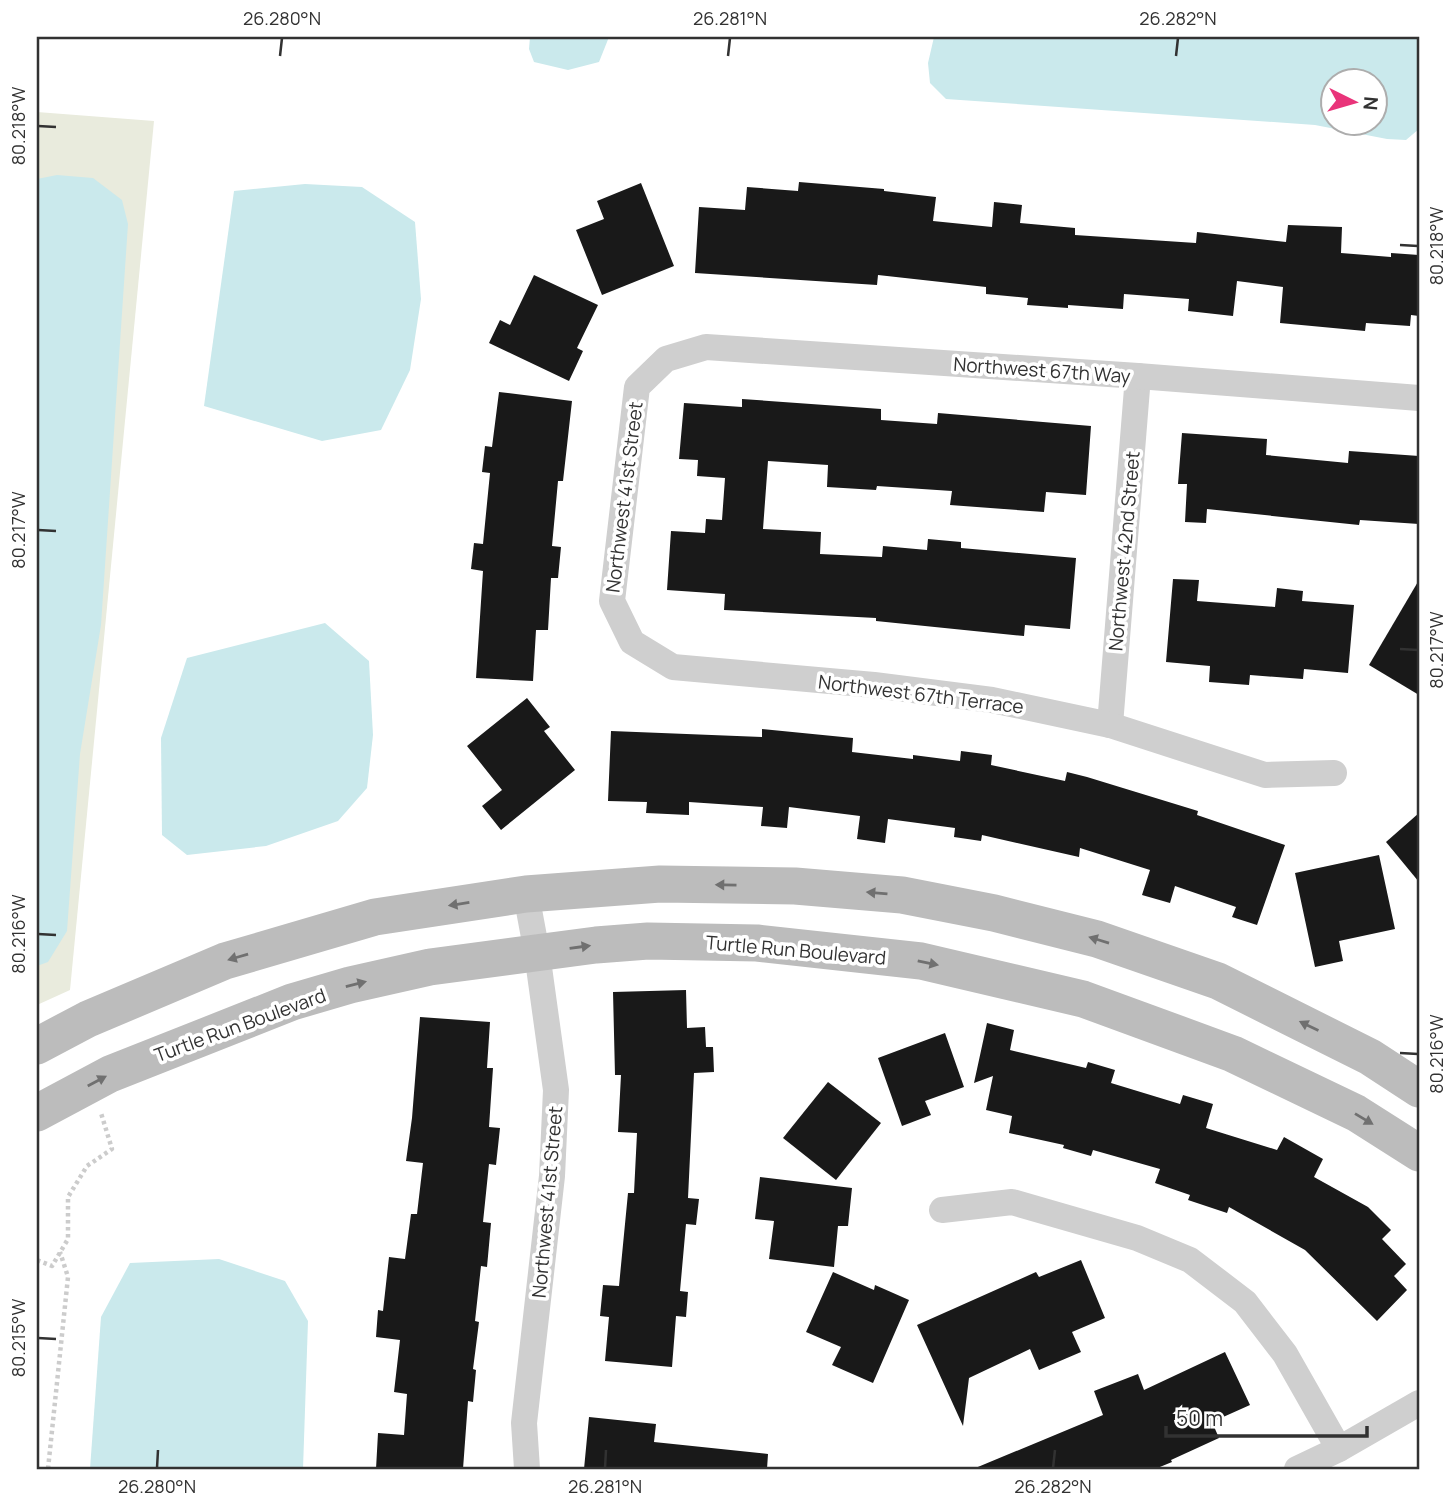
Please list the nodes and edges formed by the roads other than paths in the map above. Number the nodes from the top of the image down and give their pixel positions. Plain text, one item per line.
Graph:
1 (666, 359) joint
2 (1138, 376) junction
3 (1419, 398) edge
4 (632, 642) joint
5 (1110, 725) junction
6 (1334, 773) dead end
7 (526, 894) junction
8 (537, 953) junction
9 (37, 1046) edge
10 (1419, 1088) edge
11 (37, 1113) edge
12 (1419, 1153) edge
13 (942, 1210) dead end
14 (1419, 1403) edge
15 (1339, 1449) junction
16 (527, 1469) edge
17 (1297, 1469) edge

1 - 2 street, Northwest 67th Way
1 - 4 street, Northwest 41st Street
2 - 3 street, Northwest 67th Way
2 - 5 street, Northwest 42nd Street
4 - 5 street, Northwest 67th Terrace
5 - 6 street, Northwest 67th Terrace
7 - 8 street, Northwest 41st Street
7 -> 9 street
10 -> 7 street
11 -> 8 street, Turtle Run Boulevard
8 -> 12 street, Turtle Run Boulevard
8 - 16 street, Northwest 41st Street
13 - 15 street
14 - 15 street
15 - 17 street

